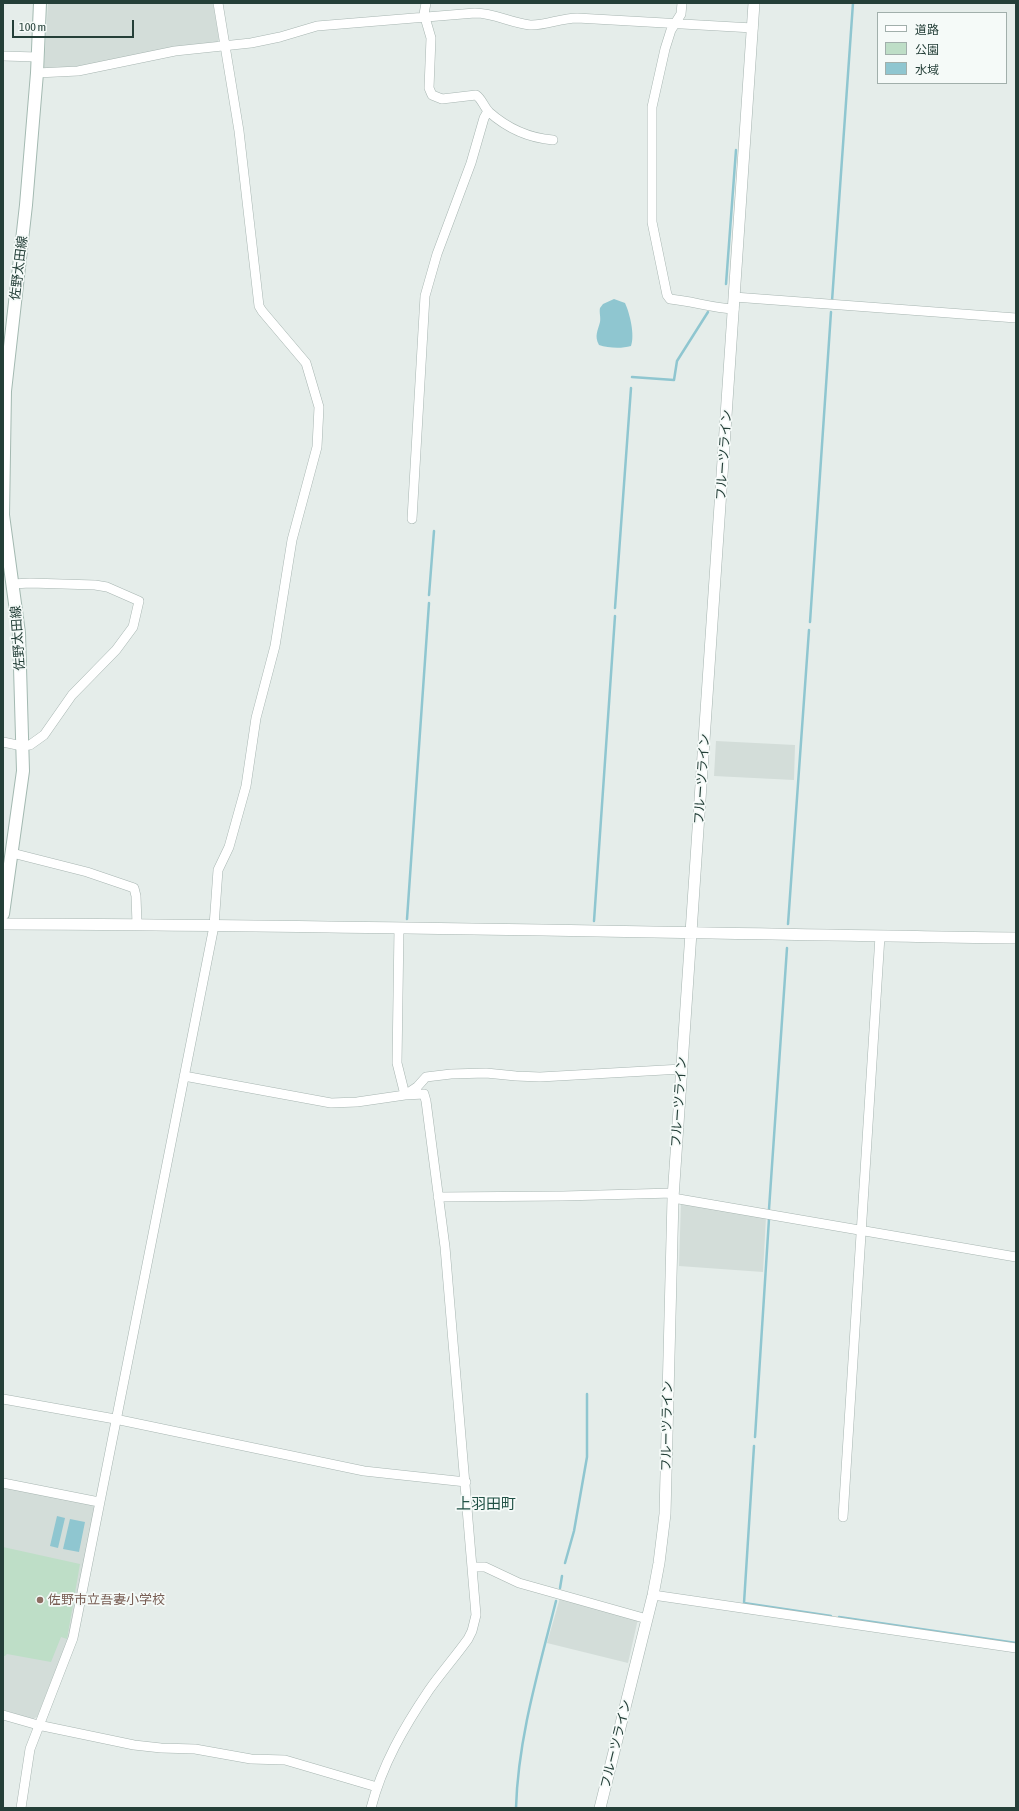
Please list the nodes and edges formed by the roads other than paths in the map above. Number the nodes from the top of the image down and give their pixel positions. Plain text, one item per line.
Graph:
1 (40, 3) edge
2 (218, 3) edge
3 (426, 3) edge
4 (682, 3) edge
5 (754, 3) edge
6 (425, 18) junction
7 (676, 24) junction
8 (753, 28) junction
9 (224, 45) junction
10 (3, 56) edge
11 (37, 57) junction
12 (36, 73) junction
13 (488, 111) junction
14 (553, 140) dead end
15 (734, 297) junction
16 (734, 309) junction
17 (1016, 318) edge
18 (412, 520) dead end
19 (9, 579) edge
20 (3, 742) edge
21 (22, 746) junction
22 (12, 853) junction
23 (3, 914) edge
24 (3, 924) edge
25 (137, 924) junction
26 (214, 926) junction
27 (399, 928) junction
28 (692, 934) junction
29 (880, 936) junction
30 (1016, 938) edge
31 (682, 1069) junction
32 (184, 1076) junction
33 (405, 1095) junction
34 (673, 1195) junction
35 (438, 1197) junction
36 (861, 1230) junction
37 (1016, 1257) edge
38 (3, 1399) edge
39 (115, 1419) junction
40 (466, 1482) junction
41 (3, 1483) edge
42 (99, 1502) junction
43 (843, 1517) dead end
44 (472, 1567) junction
45 (653, 1595) junction
46 (647, 1619) junction
47 (1016, 1648) edge
48 (3, 1715) edge
49 (38, 1725) junction
50 (376, 1787) junction
51 (21, 1808) edge
52 (372, 1808) edge
53 (600, 1808) edge

1 - 11 main road, 佐野太田線
2 - 9 street
3 - 6 street
4 - 7 street
5 - 8 street, フルーツライン
6 - 7 street
6 - 9 street
6 - 13 street
7 - 8 street
7 - 16 street
8 - 15 street, フルーツライン
9 - 12 street
9 - 26 street
10 - 11 street
11 - 12 main road, 佐野太田線
12 - 19 main road, 佐野太田線
13 - 14 street
13 - 18 street
15 - 16 street, フルーツライン
15 - 17 street
16 - 28 street, フルーツライン
19 - 21 main road, 佐野太田線
19 - 21 street
20 - 21 street
21 - 22 main road, 佐野太田線
22 - 23 main road, 佐野太田線
22 - 25 street
24 - 25 street
25 - 26 street
26 - 27 street
26 - 32 street
27 - 28 street
27 - 33 street
28 - 29 street
28 - 31 street, フルーツライン
29 - 30 street
29 - 36 street
31 - 33 street
31 - 34 street, フルーツライン
32 - 33 street
32 - 39 street
33 - 35 street
34 - 35 street
34 - 36 street
34 - 45 street, フルーツライン
35 - 40 street
36 - 37 street
36 - 43 street
38 - 39 street
39 - 40 street
39 - 42 street
40 - 44 street
41 - 42 street
42 - 49 street
44 - 46 street
44 - 50 street
45 - 46 street, フルーツライン
45 - 47 street
46 - 53 street, フルーツライン
48 - 49 street
49 - 50 street
49 - 51 street
50 - 52 street

